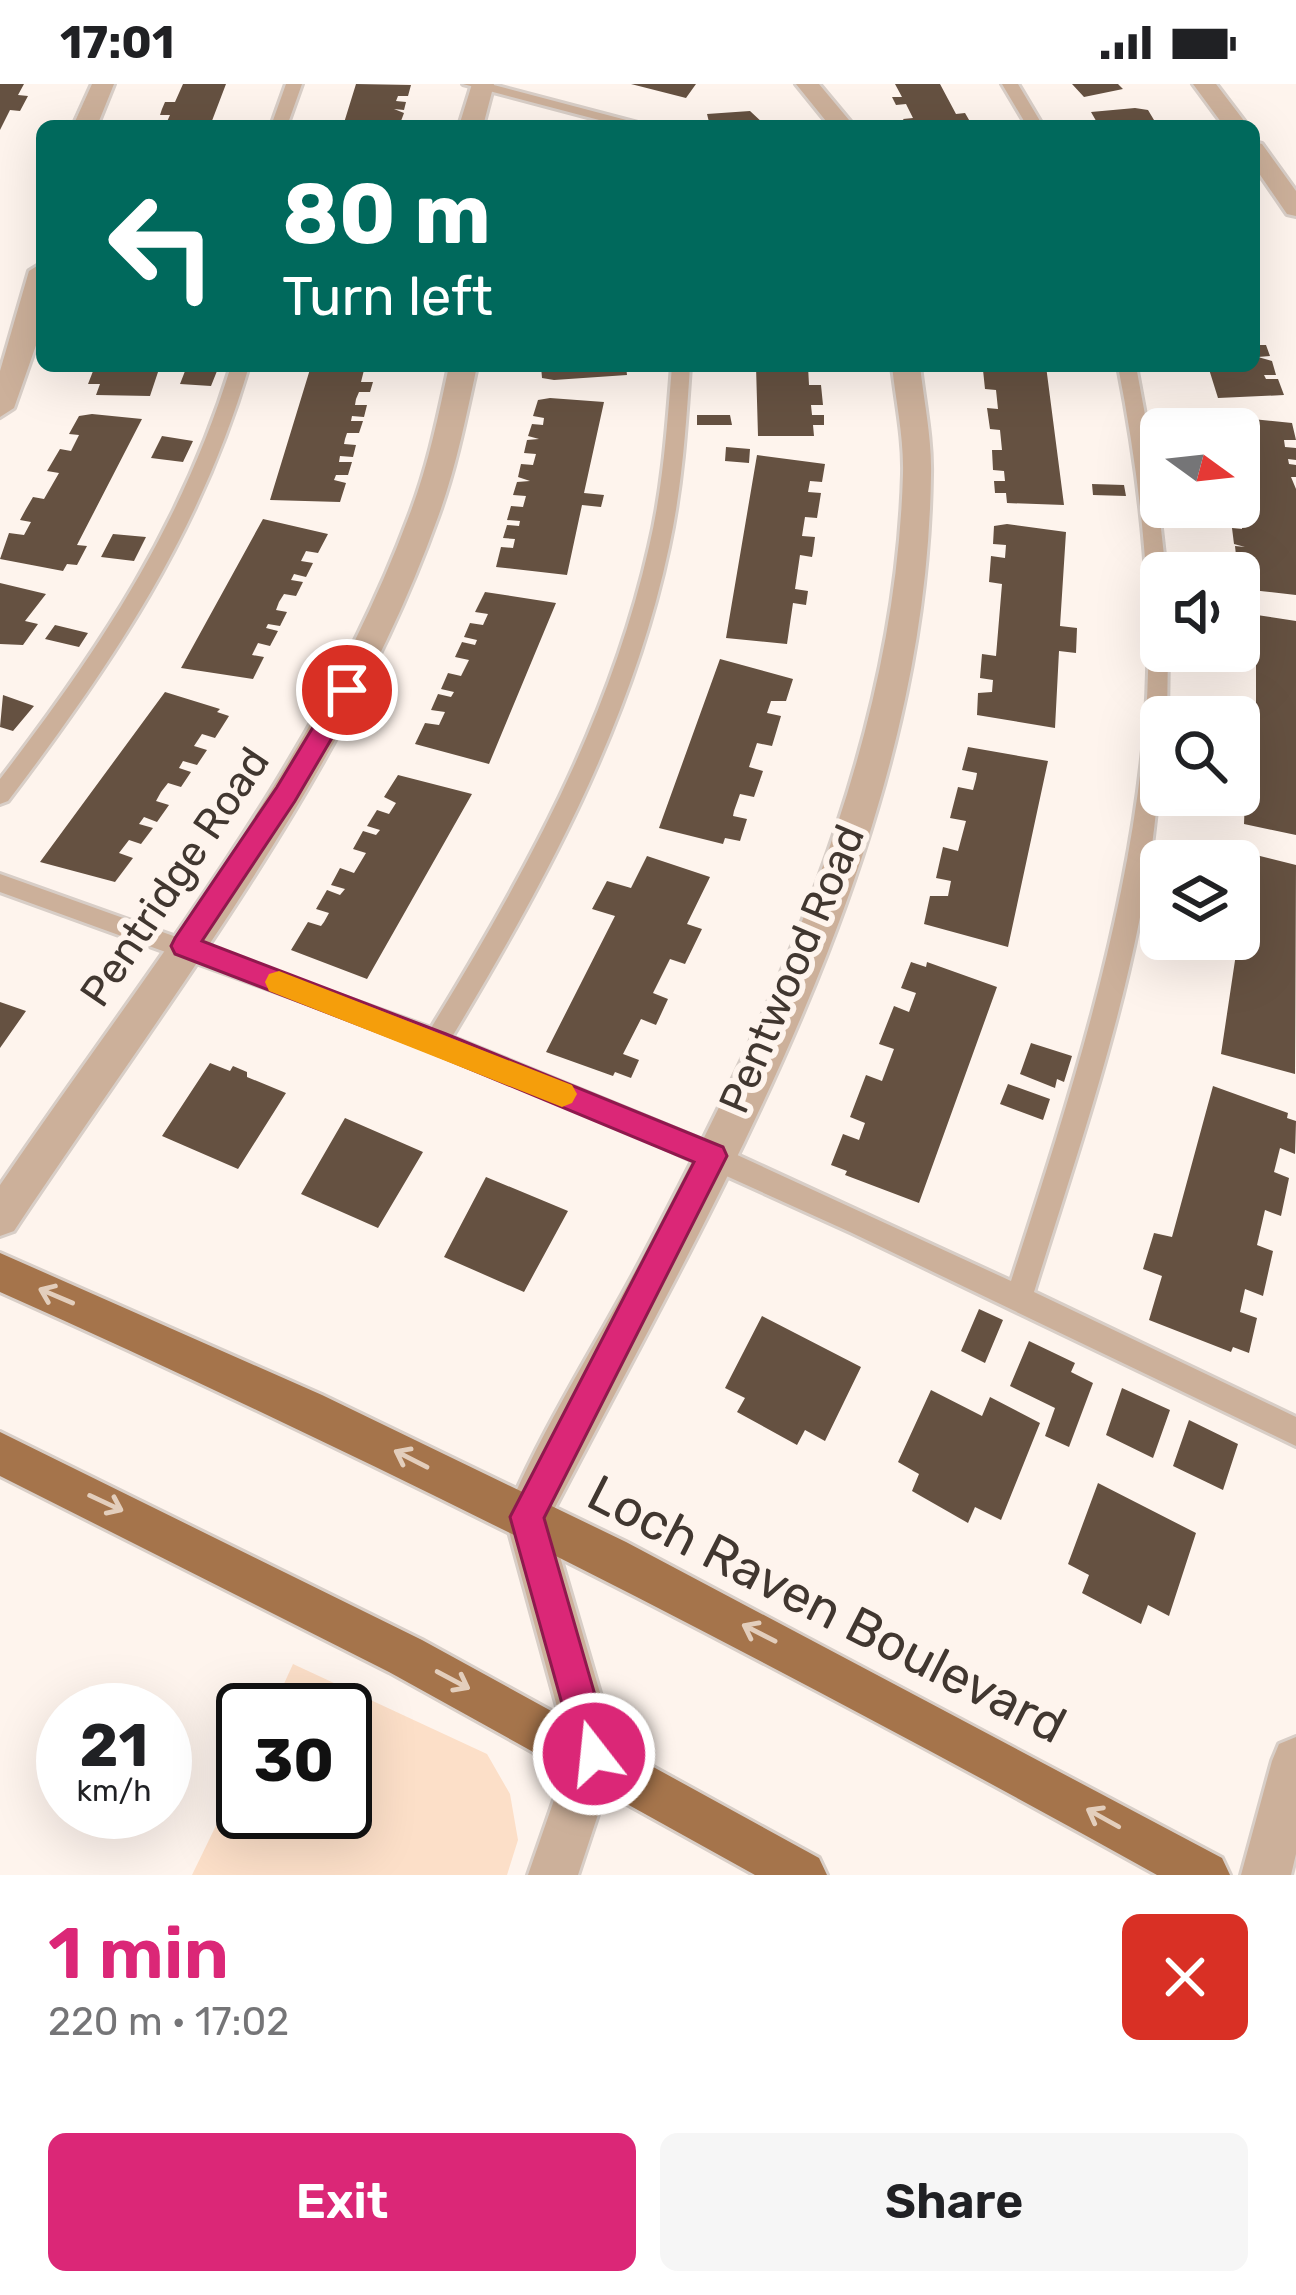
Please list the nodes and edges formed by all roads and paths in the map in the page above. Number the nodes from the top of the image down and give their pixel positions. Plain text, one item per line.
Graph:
1 (104, 84) edge
2 (294, 84) edge
3 (807, 84) edge
4 (1010, 84) edge
5 (1204, 84) edge
6 (479, 85) edge
7 (88, 120) edge
8 (281, 120) edge
9 (472, 120) edge
10 (617, 120) edge
11 (837, 120) edge
12 (1032, 120) edge
13 (1231, 120) edge
14 (1260, 158) edge
15 (1296, 209) edge
16 (36, 297) edge
17 (238, 372) edge
18 (462, 372) edge
19 (681, 372) edge
20 (907, 372) edge
21 (1128, 372) edge
22 (0, 408) edge
23 (0, 795) edge
24 (0, 883) edge
25 (184, 946) junction
26 (436, 1042) junction
27 (712, 1156) junction
28 (0, 1218) edge
29 (0, 1272) edge
30 (1018, 1300) junction
31 (1296, 1432) edge
32 (0, 1453) edge
33 (527, 1517) junction
34 (594, 1754) junction
35 (1296, 1761) edge
36 (553, 1875) edge
37 (802, 1875) edge
38 (1205, 1875) edge
39 (1266, 1875) edge

1 - 7 street
2 - 8 lane
3 - 11 street
4 - 12 lane
5 - 13 street
6 - 9 street
6 - 10 lane
14 - 15 street
16 - 22 street
17 - 23 lane
18 - 25 street, Pentridge Road
19 - 26 lane
20 - 27 street, Pentwood Road
21 - 30 lane
24 - 25 lane
25 - 26 lane
25 - 28 street, Pentridge Road
26 - 27 lane
27 - 30 lane
27 - 33 street, Pentwood Road
33 -> 29 main road, Loch Raven Boulevard
30 - 31 lane
32 -> 34 main road
33 - 34 street
38 -> 33 main road, Loch Raven Boulevard
34 - 36 street
34 - 37 main road
35 - 39 street

